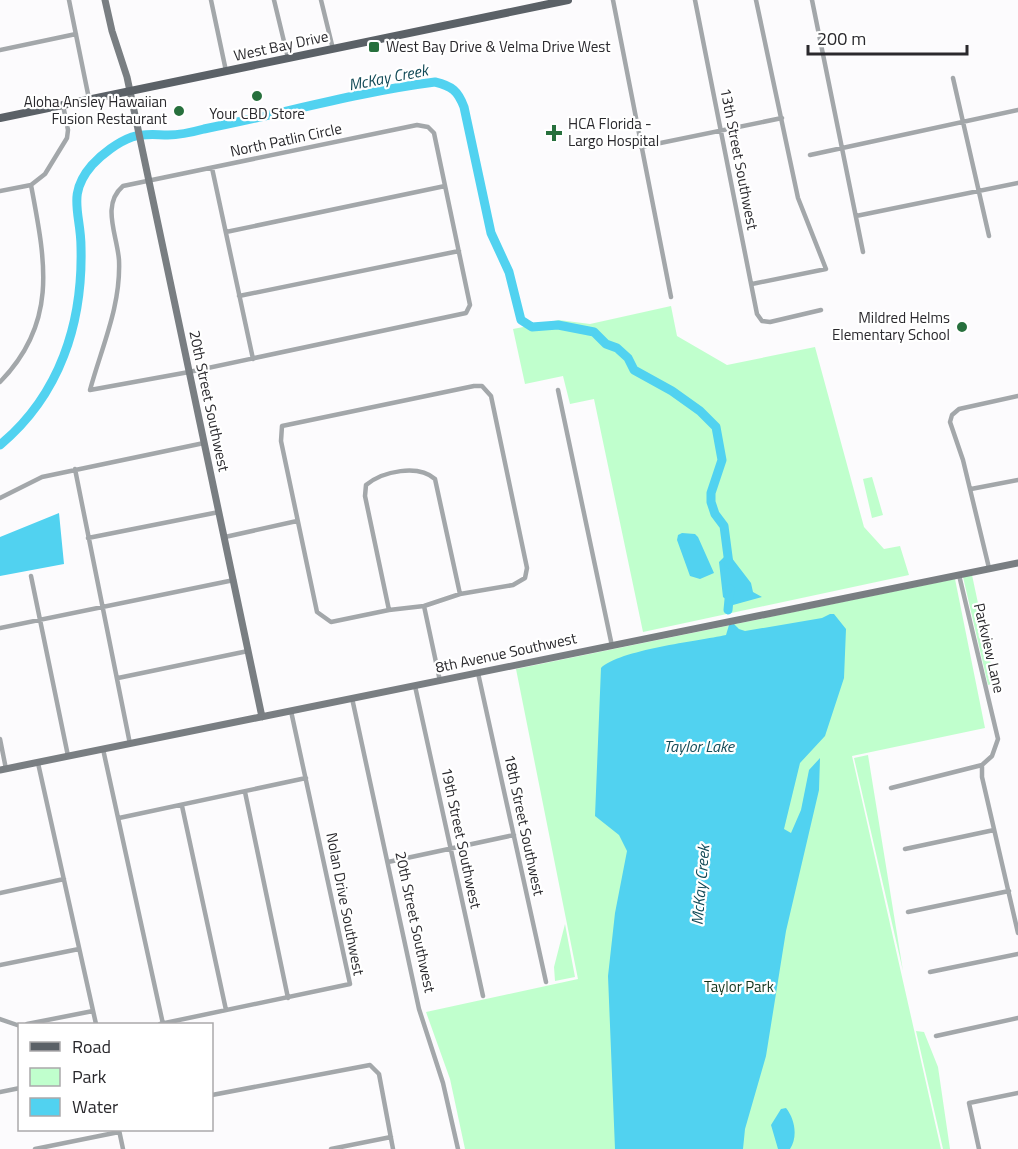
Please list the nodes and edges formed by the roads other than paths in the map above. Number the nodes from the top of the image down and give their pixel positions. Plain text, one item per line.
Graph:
1 (69, 0) edge
2 (105, 0) edge
3 (211, 0) edge
4 (274, 0) edge
5 (321, 0) edge
6 (567, 0) edge
7 (613, 0) edge
8 (695, 0) edge
9 (756, 0) edge
10 (812, 0) edge
11 (544, 2) edge
12 (76, 34) junction
13 (333, 49) junction
14 (0, 50) edge
15 (288, 58) junction
16 (226, 71) junction
17 (953, 78) dead end
18 (130, 91) junction
19 (89, 99) junction
20 (63, 105) junction
21 (1018, 110) edge
22 (0, 118) edge
23 (782, 118) junction
24 (962, 122) junction
25 (721, 131) junction
26 (641, 147) junction
27 (843, 147) junction
28 (810, 155) dead end
29 (212, 168) junction
30 (148, 181) junction
31 (1018, 183) edge
32 (31, 185) junction
33 (445, 186) junction
34 (0, 191) edge
35 (979, 191) junction
36 (856, 216) junction
37 (226, 232) junction
38 (989, 236) dead end
39 (459, 251) junction
40 (863, 252) dead end
41 (752, 284) junction
42 (239, 296) junction
43 (671, 297) dead end
44 (822, 310) dead end
45 (253, 359) junction
46 (189, 372) junction
47 (0, 382) edge
48 (558, 390) dead end
49 (1018, 396) edge
50 (204, 443) junction
51 (75, 469) junction
52 (1018, 480) edge
53 (971, 489) junction
54 (0, 498) edge
55 (219, 512) junction
56 (297, 520) junction
57 (225, 537) junction
58 (88, 538) junction
59 (1018, 565) edge
60 (989, 568) junction
61 (959, 575) junction
62 (31, 576) dead end
63 (234, 580) junction
64 (460, 594) junction
65 (424, 606) junction
66 (103, 607) junction
67 (389, 610) junction
68 (40, 620) junction
69 (0, 628) edge
70 (612, 646) junction
71 (248, 651) junction
72 (478, 673) junction
73 (118, 678) junction
74 (440, 681) junction
75 (415, 686) junction
76 (352, 699) junction
77 (291, 711) junction
78 (262, 717) junction
79 (0, 739) edge
80 (130, 744) junction
81 (103, 749) junction
82 (68, 756) junction
83 (38, 763) junction
84 (982, 765) junction
85 (3, 770) edge
86 (306, 778) junction
87 (891, 788) dead end
88 (245, 792) junction
89 (182, 806) junction
90 (119, 818) junction
91 (994, 830) junction
92 (514, 835) junction
93 (451, 849) junction
94 (905, 849) dead end
95 (388, 862) junction
96 (64, 879) junction
97 (1009, 891) junction
98 (0, 893) edge
99 (908, 912) dead end
100 (1018, 933) edge
101 (79, 949) junction
102 (1018, 954) edge
103 (0, 965) edge
104 (930, 972) dead end
105 (546, 982) dead end
106 (483, 996) dead end
107 (288, 998) junction
108 (226, 1010) junction
109 (93, 1011) junction
110 (1018, 1018) edge
111 (0, 1020) edge
112 (32, 1023) edge
113 (96, 1023) edge
114 (162, 1023) edge
115 (167, 1023) edge
116 (18, 1025) edge
117 (936, 1036) dead end
118 (18, 1088) edge
119 (0, 1092) edge
120 (1018, 1093) edge
121 (213, 1095) edge
122 (119, 1131) edge
123 (391, 1137) junction
124 (35, 1149) edge
125 (123, 1149) edge
126 (331, 1149) edge
127 (393, 1149) edge
128 (458, 1149) edge
129 (979, 1149) edge

1 - 12 street
2 - 18 street, 20th Street Southwest
3 - 16 street
4 - 15 street
5 - 13 street
6 - 11 main road, West Bay Drive
7 - 26 street
8 - 25 street, 13th Street Southwest
9 - 23 street
10 - 27 street
11 - 13 main road, West Bay Drive
12 - 14 street
12 - 19 street
13 - 15 main road, West Bay Drive
15 - 16 main road, West Bay Drive
16 - 18 main road, West Bay Drive
17 - 24 street
18 - 19 main road, West Bay Drive
18 - 30 street, 20th Street Southwest
19 - 20 main road, West Bay Drive
20 - 22 main road, West Bay Drive
20 - 32 street
21 - 24 street
23 - 25 street
23 - 41 street
24 - 27 street
24 - 35 street
25 - 26 street
25 - 41 street, 13th Street Southwest
26 - 43 street
27 - 28 street
27 - 36 street
29 - 30 street, North Patlin Circle
29 - 33 street, North Patlin Circle
29 - 37 street
30 - 46 street, 20th Street Southwest
30 - 46 street, North Patlin Circle
31 - 35 street
32 - 34 street
32 - 47 street
33 - 37 street
33 - 39 street
35 - 36 street
35 - 38 street
36 - 40 street
37 - 42 street
39 - 42 street
39 - 45 street
41 - 44 street, 13th Street Southwest
42 - 45 street
45 - 46 street
46 - 50 street, 20th Street Southwest
48 - 70 street
49 - 53 street
50 - 51 street
50 - 55 street, 20th Street Southwest
51 - 54 street
51 - 58 street
52 - 53 street
53 - 60 street
55 - 57 street, 20th Street Southwest
55 - 58 street
56 - 57 street
56 - 64 street
56 - 67 street
57 - 63 street, 20th Street Southwest
58 - 66 street
59 - 60 street, 8th Avenue Southwest
60 - 61 street, 8th Avenue Southwest
61 - 70 street, 8th Avenue Southwest
61 - 84 street, Parkview Lane
62 - 68 street
63 - 66 street
63 - 71 street, 20th Street Southwest
64 - 65 street
64 - 67 street
65 - 67 street
65 - 74 street
66 - 68 street
66 - 73 street
68 - 69 street
68 - 82 street
70 - 72 street, 8th Avenue Southwest
71 - 73 street
71 - 78 street, 20th Street Southwest
72 - 74 street, 8th Avenue Southwest
72 - 92 street, 18th Street Southwest
73 - 80 street
74 - 75 street, 8th Avenue Southwest
75 - 76 street, 8th Avenue Southwest
75 - 93 street, 19th Street Southwest
76 - 77 street, 8th Avenue Southwest
76 - 95 street, 20th Street Southwest
77 - 78 street, 8th Avenue Southwest
77 - 86 street, Nolan Drive Southwest
78 - 80 street, 8th Avenue Southwest
79 - 85 street
80 - 81 street, 8th Avenue Southwest
81 - 82 street, 8th Avenue Southwest
81 - 90 street
82 - 83 street, 8th Avenue Southwest
83 - 85 street, 8th Avenue Southwest
83 - 96 street
84 - 87 street
84 - 91 street
86 - 88 street
86 - 107 street, Nolan Drive Southwest
88 - 89 street
88 - 107 street
89 - 90 street
89 - 108 street
90 - 114 street
91 - 94 street
91 - 97 street
92 - 93 street
92 - 105 street, 18th Street Southwest
93 - 95 street
93 - 106 street, 19th Street Southwest
95 - 128 street, 20th Street Southwest
96 - 98 street
96 - 101 street
97 - 99 street
97 - 100 street
101 - 103 street
101 - 109 street
102 - 104 street
107 - 108 street, Nolan Drive Southwest
108 - 115 street, Nolan Drive Southwest
109 - 112 street
109 - 113 street
110 - 117 street
111 - 116 street
118 - 119 street
120 - 129 street
121 - 123 street
122 - 124 street
122 - 125 street
123 - 126 street
123 - 127 street

